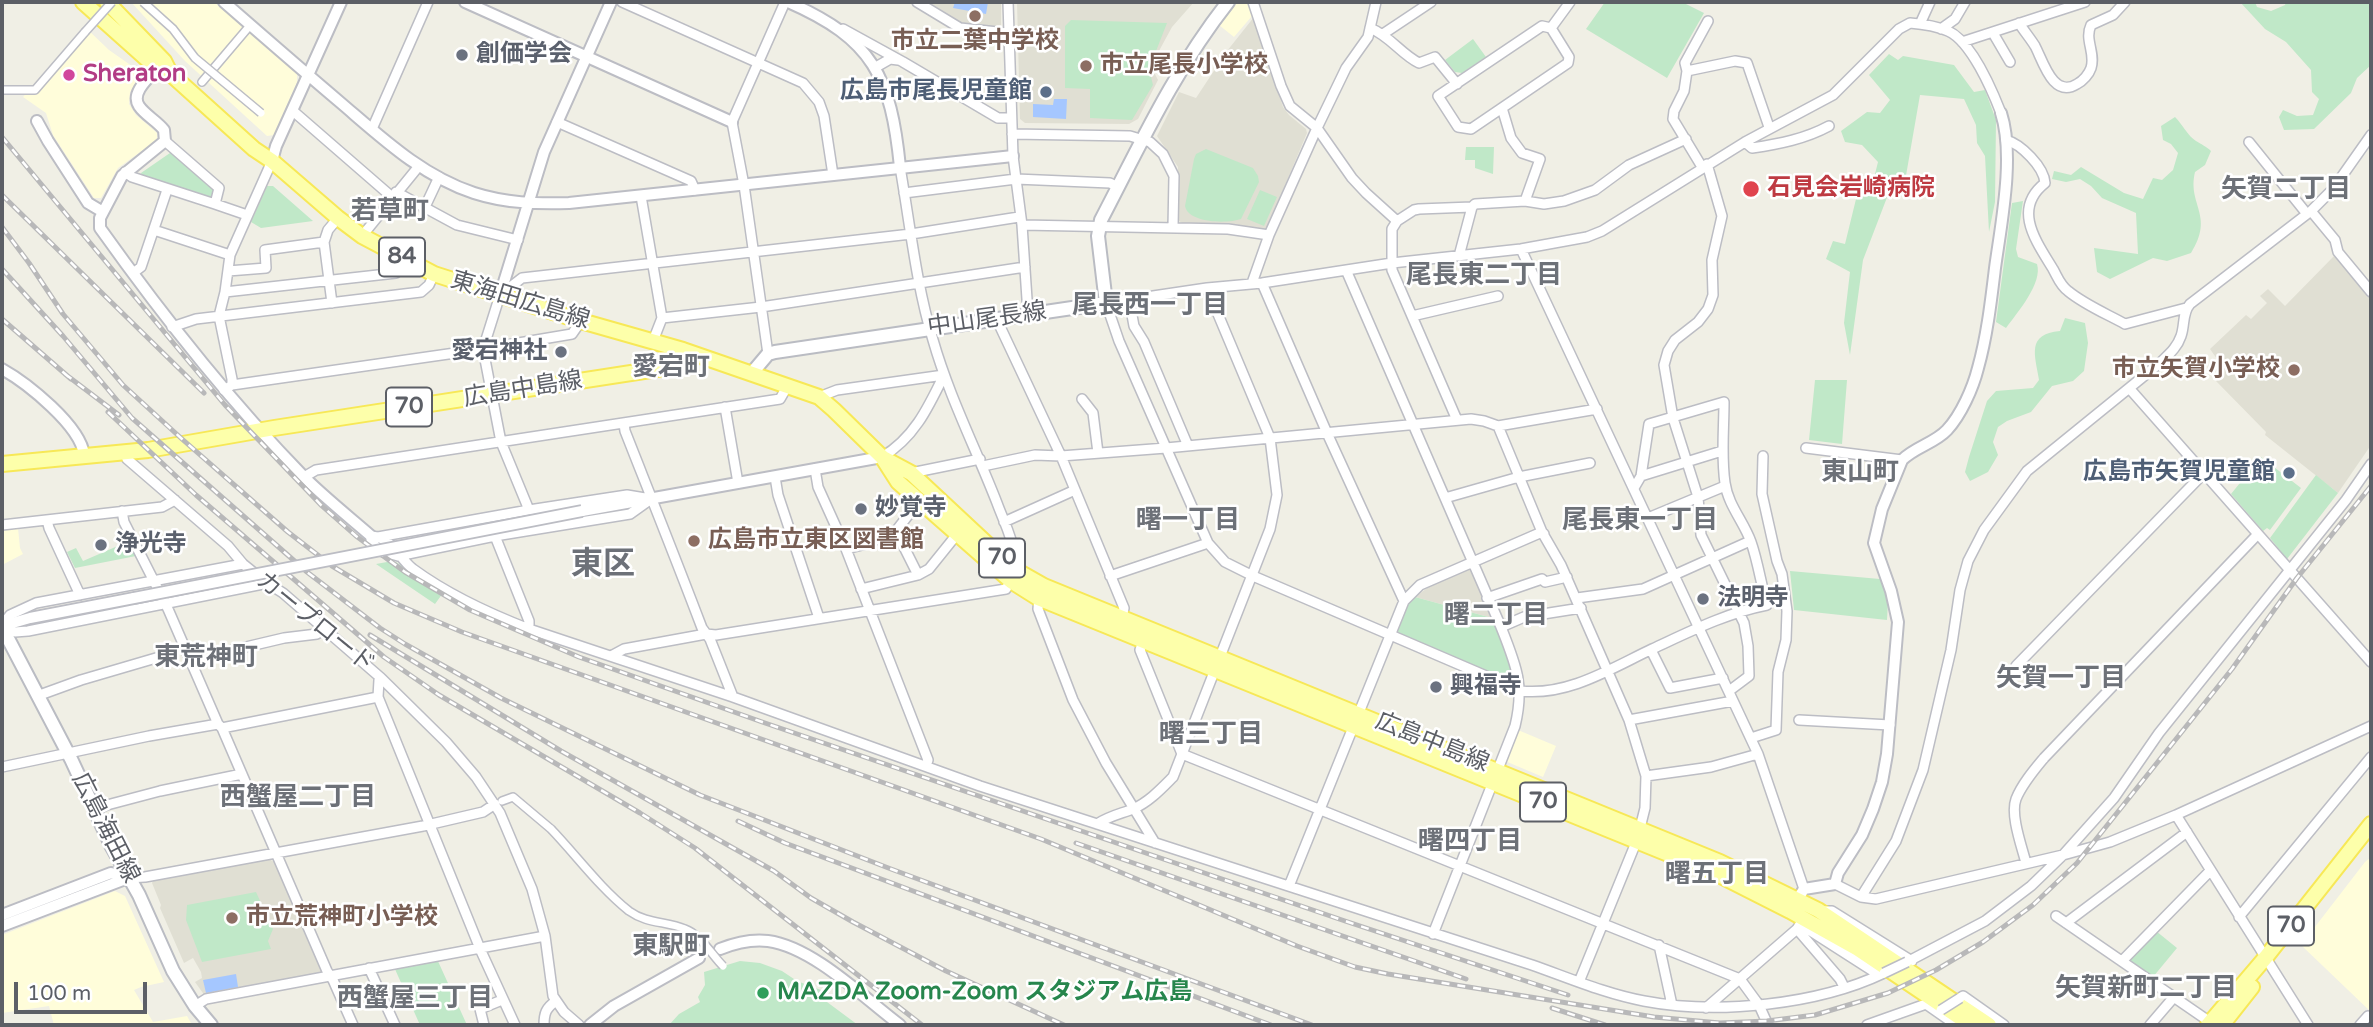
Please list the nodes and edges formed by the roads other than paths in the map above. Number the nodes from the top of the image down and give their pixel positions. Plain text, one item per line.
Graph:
1 (83, 2) edge
2 (107, 2) edge
3 (112, 2) edge
4 (143, 2) edge
5 (223, 2) edge
6 (341, 2) edge
7 (428, 2) edge
8 (465, 2) edge
9 (611, 2) edge
10 (622, 2) edge
11 (787, 2) edge
12 (917, 2) edge
13 (1008, 2) edge
14 (1228, 2) edge
15 (1252, 2) edge
16 (1377, 2) edge
17 (1431, 2) edge
18 (1570, 2) edge
19 (1918, 2) edge
20 (1930, 2) edge
21 (1965, 2) edge
22 (2085, 2) edge
23 (2125, 2) edge
24 (1707, 21) dead end
25 (833, 23) junction
26 (2019, 23) junction
27 (1920, 24) junction
28 (1370, 28) junction
29 (1551, 28) junction
30 (247, 29) dead end
31 (1941, 29) junction
32 (1007, 33) junction
33 (1993, 33) junction
34 (1383, 34) junction
35 (1962, 42) junction
36 (586, 55) junction
37 (758, 62) junction
38 (903, 62) junction
39 (2010, 62) dead end
40 (876, 67) junction
41 (164, 68) junction
42 (1687, 71) junction
43 (308, 75) junction
44 (202, 82) dead end
45 (1457, 84) junction
46 (2, 89) edge
47 (1502, 108) junction
48 (293, 111) junction
49 (261, 113) dead end
50 (2001, 113) joint
51 (1011, 118) junction
52 (37, 121) dead end
53 (557, 122) junction
54 (732, 122) junction
55 (1829, 126) dead end
56 (1769, 127) junction
57 (1317, 128) junction
58 (372, 129) junction
59 (1012, 134) junction
60 (2371, 135) edge
61 (1142, 138) junction
62 (1686, 139) junction
63 (2006, 140) junction
64 (165, 141) junction
65 (1745, 142) junction
66 (2249, 142) dead end
67 (1013, 156) junction
68 (272, 161) junction
69 (419, 166) junction
70 (1705, 166) junction
71 (900, 167) junction
72 (125, 172) junction
73 (832, 174) junction
74 (439, 177) junction
75 (1016, 180) junction
76 (744, 185) junction
77 (1118, 187) junction
78 (167, 190) junction
79 (695, 190) junction
80 (904, 192) junction
81 (394, 195) junction
82 (641, 196) junction
83 (1525, 201) junction
84 (215, 204) junction
85 (529, 204) junction
86 (1472, 207) junction
87 (424, 209) junction
88 (103, 212) junction
89 (2309, 212) junction
90 (247, 215) junction
91 (338, 218) junction
92 (1020, 221) junction
93 (1397, 221) junction
94 (1099, 228) junction
95 (1173, 228) junction
96 (154, 230) junction
97 (911, 234) junction
98 (1269, 235) junction
99 (362, 236) junction
100 (517, 240) junction
101 (324, 242) junction
102 (1521, 249) junction
103 (753, 251) junction
104 (229, 255) junction
105 (1459, 256) junction
106 (406, 259) junction
107 (653, 263) junction
108 (1392, 263) junction
109 (1025, 267) junction
110 (1346, 270) junction
111 (228, 271) junction
112 (133, 273) junction
113 (434, 274) junction
114 (329, 280) junction
115 (920, 282) junction
116 (1257, 283) junction
117 (1207, 288) junction
118 (225, 292) junction
119 (2371, 292) edge
120 (500, 295) junction
121 (1498, 296) dead end
122 (1129, 299) junction
123 (332, 303) junction
124 (1106, 303) junction
125 (761, 307) junction
126 (2186, 308) junction
127 (1028, 314) junction
128 (219, 316) junction
129 (1412, 317) junction
130 (662, 318) junction
131 (996, 318) junction
132 (581, 321) junction
133 (172, 327) junction
134 (930, 328) junction
135 (653, 341) junction
136 (483, 349) junction
137 (683, 350) junction
138 (768, 354) junction
139 (2, 369) edge
140 (752, 373) junction
141 (944, 375) junction
142 (788, 385) junction
143 (228, 387) junction
144 (2129, 388) junction
145 (491, 395) junction
146 (819, 397) junction
147 (1083, 399) dead end
148 (725, 407) junction
149 (1597, 409) junction
150 (1673, 418) junction
151 (1457, 420) junction
152 (624, 423) junction
153 (1414, 425) junction
154 (1498, 426) junction
155 (261, 431) junction
156 (1327, 433) junction
157 (1270, 438) junction
158 (501, 442) junction
159 (1188, 446) junction
160 (1166, 448) junction
161 (1806, 448) dead end
162 (1722, 451) junction
163 (125, 453) junction
164 (1098, 453) junction
165 (84, 455) junction
166 (1061, 456) junction
167 (1763, 456) dead end
168 (882, 457) junction
169 (1902, 460) junction
170 (1685, 461) junction
171 (981, 463) junction
172 (1590, 463) dead end
173 (2, 464) edge
174 (2371, 464) edge
175 (815, 469) junction
176 (911, 473) junction
177 (2203, 474) junction
178 (1641, 476) junction
179 (304, 477) junction
180 (775, 477) junction
181 (1519, 477) junction
182 (737, 483) junction
183 (1726, 486) junction
184 (1634, 488) junction
185 (1075, 490) junction
186 (1698, 497) junction
187 (1446, 498) junction
188 (651, 499) junction
189 (175, 500) junction
190 (919, 501) junction
191 (529, 510) junction
192 (122, 511) junction
193 (1648, 518) junction
194 (47, 520) junction
195 (1004, 522) junction
196 (2, 525) edge
197 (896, 531) junction
198 (1542, 532) junction
199 (958, 533) junction
200 (2258, 534) junction
201 (374, 537) junction
202 (495, 537) junction
203 (1750, 541) junction
204 (1208, 543) junction
205 (846, 549) junction
206 (398, 556) junction
207 (1712, 558) junction
208 (1474, 562) junction
209 (243, 564) junction
210 (2290, 569) junction
211 (1674, 574) junction
212 (918, 575) junction
213 (1013, 575) junction
214 (1110, 576) junction
215 (1253, 576) junction
216 (1567, 577) junction
217 (154, 581) junction
218 (268, 583) junction
219 (861, 589) junction
220 (1041, 592) junction
221 (80, 594) junction
222 (1488, 598) junction
223 (1577, 598) junction
224 (1404, 601) junction
225 (165, 603) junction
226 (1581, 608) junction
227 (869, 610) junction
228 (1738, 611) junction
229 (819, 618) junction
230 (1122, 618) junction
231 (2, 626) edge
232 (1501, 627) junction
233 (325, 628) junction
234 (1699, 628) junction
235 (530, 629) junction
236 (706, 634) junction
237 (1389, 635) junction
238 (1143, 641) junction
239 (1651, 649) junction
240 (229, 652) dead end
241 (611, 656) junction
242 (156, 658) dead end
243 (2371, 662) edge
244 (1217, 664) junction
245 (2017, 666) dead end
246 (1609, 671) junction
247 (381, 678) junction
248 (1723, 678) junction
249 (1521, 691) junction
250 (1729, 691) junction
251 (37, 696) junction
252 (378, 697) junction
253 (733, 697) junction
254 (1733, 701) junction
255 (1355, 720) junction
256 (1629, 720) junction
257 (1799, 720) dead end
258 (1890, 725) junction
259 (220, 726) junction
260 (2371, 726) edge
261 (1751, 738) junction
262 (67, 752) junction
263 (1182, 754) junction
264 (1758, 754) junction
265 (2371, 757) edge
266 (926, 766) junction
267 (2, 767) edge
268 (242, 774) junction
269 (1496, 776) junction
270 (1646, 776) junction
271 (499, 803) junction
272 (1134, 808) junction
273 (1320, 809) junction
274 (95, 810) junction
275 (2176, 814) junction
276 (430, 824) junction
277 (1097, 824) junction
278 (2371, 824) edge
279 (2187, 832) junction
280 (1638, 834) junction
281 (2371, 839) edge
282 (1155, 842) junction
283 (276, 852) junction
284 (2063, 855) junction
285 (2026, 863) junction
286 (1461, 865) junction
287 (2210, 871) junction
288 (128, 878) junction
289 (1835, 884) junction
290 (1289, 887) junction
291 (1861, 897) junction
292 (1797, 900) junction
293 (1818, 910) junction
294 (2, 915) edge
295 (2056, 916) dead end
296 (2239, 917) junction
297 (1603, 922) junction
298 (2066, 923) junction
299 (1801, 924) junction
300 (2, 926) edge
301 (1433, 934) junction
302 (545, 936) junction
303 (1659, 945) junction
304 (481, 948) junction
305 (720, 949) dead end
306 (699, 958) dead end
307 (2122, 961) junction
308 (2268, 961) junction
309 (1910, 962) junction
310 (723, 967) dead end
311 (369, 968) junction
312 (1882, 974) junction
313 (329, 975) junction
314 (1740, 979) junction
315 (1579, 982) junction
316 (1844, 987) junction
317 (2174, 997) junction
318 (502, 1000) junction
319 (556, 1001) junction
320 (1672, 1005) junction
321 (1759, 1005) junction
322 (195, 1006) junction
323 (1706, 1008) junction
324 (1939, 1011) junction
325 (2368, 1016) dead end
326 (2213, 1024) edge
327 (211, 1025) edge
328 (353, 1025) edge
329 (396, 1025) edge
330 (484, 1025) edge
331 (515, 1025) edge
332 (544, 1025) edge
333 (579, 1025) edge
334 (590, 1025) edge
335 (900, 1025) edge
336 (1768, 1025) edge
337 (1867, 1025) edge
338 (1956, 1025) edge
339 (1971, 1025) edge
340 (1989, 1025) edge
341 (2004, 1025) edge
342 (2150, 1025) edge
343 (2308, 1025) edge
344 (2360, 1025) edge

1 - 41 main road, 東海田広島線 / 84
2 - 41 main road, 東海田広島線 / 84
3 - 46 street, bridge
4 - 49 street, bridge
5 - 43 street
6 - 43 street
7 - 58 street
8 - 36 street
9 - 36 street
10 - 37 street
11 - 25 street
11 - 37 street
12 - 32 street
13 - 32 street
14 - 61 main road
15 - 57 street
16 - 28 street
17 - 34 street
18 - 29 street
19 - 20 street
20 - 27 street
21 - 31 street
22 - 26 street
23 - 26 street
24 - 42 street
25 - 38 street
25 - 40 street
26 - 33 street
27 - 31 street
27 - 56 street
28 - 34 street
28 - 57 street
29 - 45 street
29 - 47 street
30 - 44 street
31 - 35 street
32 - 51 street
33 - 35 street
33 - 39 street
34 - 45 street
35 - 50 street
36 - 53 street
36 - 54 street
37 - 54 street
37 - 73 street
38 - 40 street
38 - 51 street
40 - 71 street
41 - 64 street
41 - 68 main road, 東海田広島線 / 84
42 - 56 street
42 - 62 street
43 - 48 street
43 - 58 street
45 - 47 street
47 - 83 street
48 - 68 street
48 - 81 street
50 - 63 street
51 - 59 street
52 - 88 street
53 - 79 street
53 - 85 street
54 - 76 street
55 - 65 street
56 - 65 street
57 - 93 street
57 - 98 street
58 - 69 street
59 - 61 street
59 - 67 street
60 - 89 street
61 - 77 main road
61 - 95 street
62 - 70 street
62 - 83 street
63 - 126 street
63 - 169 street
64 - 72 street
64 - 84 street
65 - 70 street
66 - 89 street
67 - 71 street
67 - 75 street
68 - 90 street
68 - 91 main road, 東海田広島線 / 84
69 - 74 street
69 - 81 street
70 - 102 street
70 - 150 street
71 - 73 street
71 - 80 street
72 - 78 street
72 - 88 street
73 - 76 street
74 - 85 street
74 - 87 street
75 - 77 street
75 - 80 street
75 - 92 street
76 - 79 street
76 - 103 street
77 - 94 main road
78 - 84 street
78 - 96 street
79 - 82 street
80 - 97 street
81 - 87 street
81 - 99 street
82 - 85 street
82 - 107 street
83 - 86 street
84 - 90 street
85 - 100 street
86 - 93 street
86 - 105 street
87 - 100 street
88 - 112 street
89 - 119 street
89 - 126 street
90 - 104 street
91 - 99 main road, 東海田広島線 / 84
91 - 101 street
92 - 94 street
92 - 97 street
92 - 109 street
93 - 108 street
94 - 95 street
94 - 124 main road
95 - 98 street
96 - 104 street
96 - 112 street
97 - 103 street
97 - 115 street
98 - 116 street
99 - 106 main road, 東海田広島線 / 84
100 - 120 street
101 - 111 street
101 - 114 street
102 - 105 street
102 - 149 street
103 - 107 street
103 - 125 street
104 - 111 street
105 - 108 street
106 - 113 main road, 東海田広島線 / 84
106 - 114 street
107 - 120 street
107 - 130 street
108 - 110 street
108 - 129 street
109 - 115 street
109 - 127 street
110 - 116 street
110 - 153 street
111 - 118 street
112 - 133 street
113 - 120 main road, 東海田広島線 / 84
113 - 123 street
114 - 118 street
114 - 123 street
115 - 125 street
115 - 134 street
116 - 117 street
116 - 156 street
117 - 122 street
117 - 157 street
118 - 128 street
120 - 132 main road, 東海田広島線 / 84
120 - 136 street
121 - 129 street
122 - 124 street
122 - 159 street
123 - 128 street
124 - 127 main road, 中山尾長線
124 - 160 street
125 - 130 street
125 - 138 street
126 - 144 street
127 - 131 main road, 中山尾長線
128 - 133 street
128 - 143 street
129 - 151 street
130 - 135 street
131 - 134 main road, 中山尾長線
131 - 166 street
132 - 135 main road, 東海田広島線 / 84
132 - 136 street
133 - 143 street
134 - 138 main road, 中山尾長線
134 - 141 street
135 - 137 main road, 東海田広島線 / 84
136 - 143 street
136 - 145 street
137 - 140 main road, 広島中島線 / 70
137 - 145 main road, 広島中島線 / 70
138 - 140 main road
139 - 165 street
140 - 142 main road, 広島中島線 / 70
141 - 146 street
141 - 168 street
141 - 171 street
142 - 146 main road, 広島中島線 / 70
142 - 148 street
143 - 155 street
144 - 177 street
144 - 291 street
145 - 155 main road, 広島中島線 / 70
145 - 158 street
146 - 168 main road, 広島中島線 / 70
147 - 164 street
148 - 152 street
148 - 182 street
149 - 154 street
149 - 184 street
150 - 162 street
150 - 170 street
150 - 178 street
151 - 153 street
151 - 154 street
152 - 158 street
152 - 188 street
153 - 156 street
153 - 187 street
154 - 181 street
155 - 163 main road, 広島中島線 / 70
155 - 179 street
156 - 157 street
156 - 224 street
157 - 159 street
157 - 215 street
158 - 179 street
158 - 191 street
159 - 160 street
160 - 164 street
160 - 204 street
161 - 169 street
162 - 170 street
162 - 183 street
163 - 165 main road, 広島中島線 / 70
163 - 189 street, カープロード
164 - 166 street
165 - 173 main road, 広島中島線 / 70
166 - 171 street
166 - 185 street
167 - 261 street
168 - 175 street
168 - 176 main road, 広島中島線 / 70
168 - 190 main road, 広島中島線 / 70
169 - 258 street
170 - 178 street
170 - 186 street
171 - 176 street
171 - 195 street
172 - 181 street
174 - 210 street
175 - 180 street
175 - 205 street
176 - 213 main road, 広島中島線 / 70
177 - 200 street
177 - 245 street
178 - 184 street
179 - 201 street
180 - 182 street
180 - 229 street
181 - 187 street
181 - 198 street
182 - 188 street
183 - 186 street
183 - 203 street
184 - 193 street
185 - 195 street
185 - 214 street
186 - 193 street
186 - 207 street
187 - 208 street
188 - 191 street
188 - 202 street
188 - 231 street, bridge
188 - 236 street
189 - 192 street
189 - 209 street, カープロード
190 - 197 street
190 - 199 main road, 広島中島線 / 70
191 - 201 street
192 - 194 street
192 - 217 street
193 - 211 street
194 - 196 street
194 - 221 street
195 - 213 street
197 - 205 street
197 - 212 street
198 - 208 street
198 - 216 street
199 - 212 street
199 - 213 main road, 広島中島線 / 70
200 - 210 street
200 - 285 street
201 - 206 street
202 - 206 street
202 - 235 street
203 - 207 street
203 - 228 street
204 - 214 street
204 - 215 street
205 - 219 street
206 - 235 street
207 - 211 street
207 - 228 street
208 - 222 street
208 - 224 street
209 - 217 street
209 - 218 street, カープロード
210 - 243 street
210 - 284 street
211 - 223 street
211 - 234 street
212 - 219 street
213 - 220 main road, 広島中島線 / 70
213 - 227 street
214 - 230 street
215 - 237 street
215 - 244 street
216 - 222 street
216 - 223 street
217 - 221 street
217 - 225 street
218 - 225 street
218 - 233 street, カープロード
219 - 227 street
220 - 230 main road, 広島中島線 / 70
220 - 238 main road, 広島中島線 / 70
220 - 272 street
221 - 231 street
222 - 232 street
223 - 226 street
224 - 237 street
225 - 231 street
225 - 259 street
226 - 232 street
226 - 246 street
227 - 229 street
227 - 266 street
228 - 234 street
228 - 250 street
229 - 236 street
230 - 244 main road, 広島中島線 / 70
231 - 251 main road, 広島海田線
232 - 249 street
233 - 240 street
233 - 247 street, カープロード
234 - 239 street
234 - 248 street
235 - 241 street
236 - 241 street
236 - 253 street
237 - 249 street
237 - 255 street
238 - 244 main road, 広島中島線 / 70
238 - 263 street
239 - 246 street
239 - 248 street
241 - 253 street
242 - 251 street
244 - 255 main road, 広島中島線 / 70
244 - 263 street
246 - 249 street
246 - 256 street
247 - 252 street
247 - 271 street, カープロード
248 - 250 street
249 - 269 street
250 - 254 street
251 - 262 main road, 広島海田線
252 - 259 street
252 - 276 street
253 - 266 street
254 - 256 street
254 - 261 street
255 - 269 main road, 広島中島線 / 70
255 - 273 street
256 - 270 street
257 - 258 street
258 - 289 street
259 - 262 street
259 - 268 street
260 - 275 street
261 - 264 street
262 - 267 street
262 - 274 main road, 広島海田線
263 - 272 street
263 - 273 street
264 - 270 street
264 - 292 street
265 - 296 street
266 - 277 street
268 - 274 street
268 - 283 street
269 - 280 main road, 広島中島線 / 70
269 - 286 street
270 - 280 street
271 - 276 street
271 - 302 street, カープロード
271 - 310 street, bridge
272 - 277 street
272 - 282 street
273 - 286 street
273 - 290 street
274 - 288 main road, 広島海田線
275 - 279 street
275 - 284 street
276 - 283 street
276 - 304 street
277 - 282 street
278 - 308 main road, 70
279 - 287 street
279 - 298 street
280 - 292 main road, 広島中島線 / 70
280 - 297 street
281 - 308 main road, 70
282 - 290 street
283 - 288 street
283 - 313 street
284 - 285 street
284 - 309 street
285 - 291 street
286 - 297 street
286 - 301 street
287 - 296 street
287 - 307 street
288 - 294 street
288 - 300 street
288 - 322 main road, 広島海田線
289 - 291 street
289 - 292 street
290 - 301 street
292 - 293 main road, 広島中島線 / 70
292 - 299 main road, 広島中島線 / 70
293 - 309 street
293 - 340 main road, 広島中島線 / 70
295 - 298 street
296 - 308 street
297 - 303 street
297 - 315 street
298 - 307 street
299 - 312 street
299 - 314 street
299 - 316 street
299 - 339 main road, 広島中島線 / 70
301 - 315 street
302 - 304 street
302 - 319 street, カープロード
303 - 314 street
303 - 320 street
304 - 311 street
304 - 318 street
305 - 335 street
306 - 334 street
307 - 317 street
308 - 326 main road, 70
308 - 343 street
309 - 312 street, bridge
311 - 313 street
311 - 329 street
312 - 316 street
313 - 322 street
313 - 328 street
314 - 321 street
314 - 323 street
315 - 320 street
316 - 321 street
317 - 326 street
317 - 342 street
318 - 330 street
318 - 331 street
319 - 332 street
319 - 333 street
320 - 323 street
321 - 323 street
321 - 336 street
322 - 327 main road, 広島海田線
324 - 337 street
324 - 338 street
324 - 341 street, bridge
325 - 344 street

